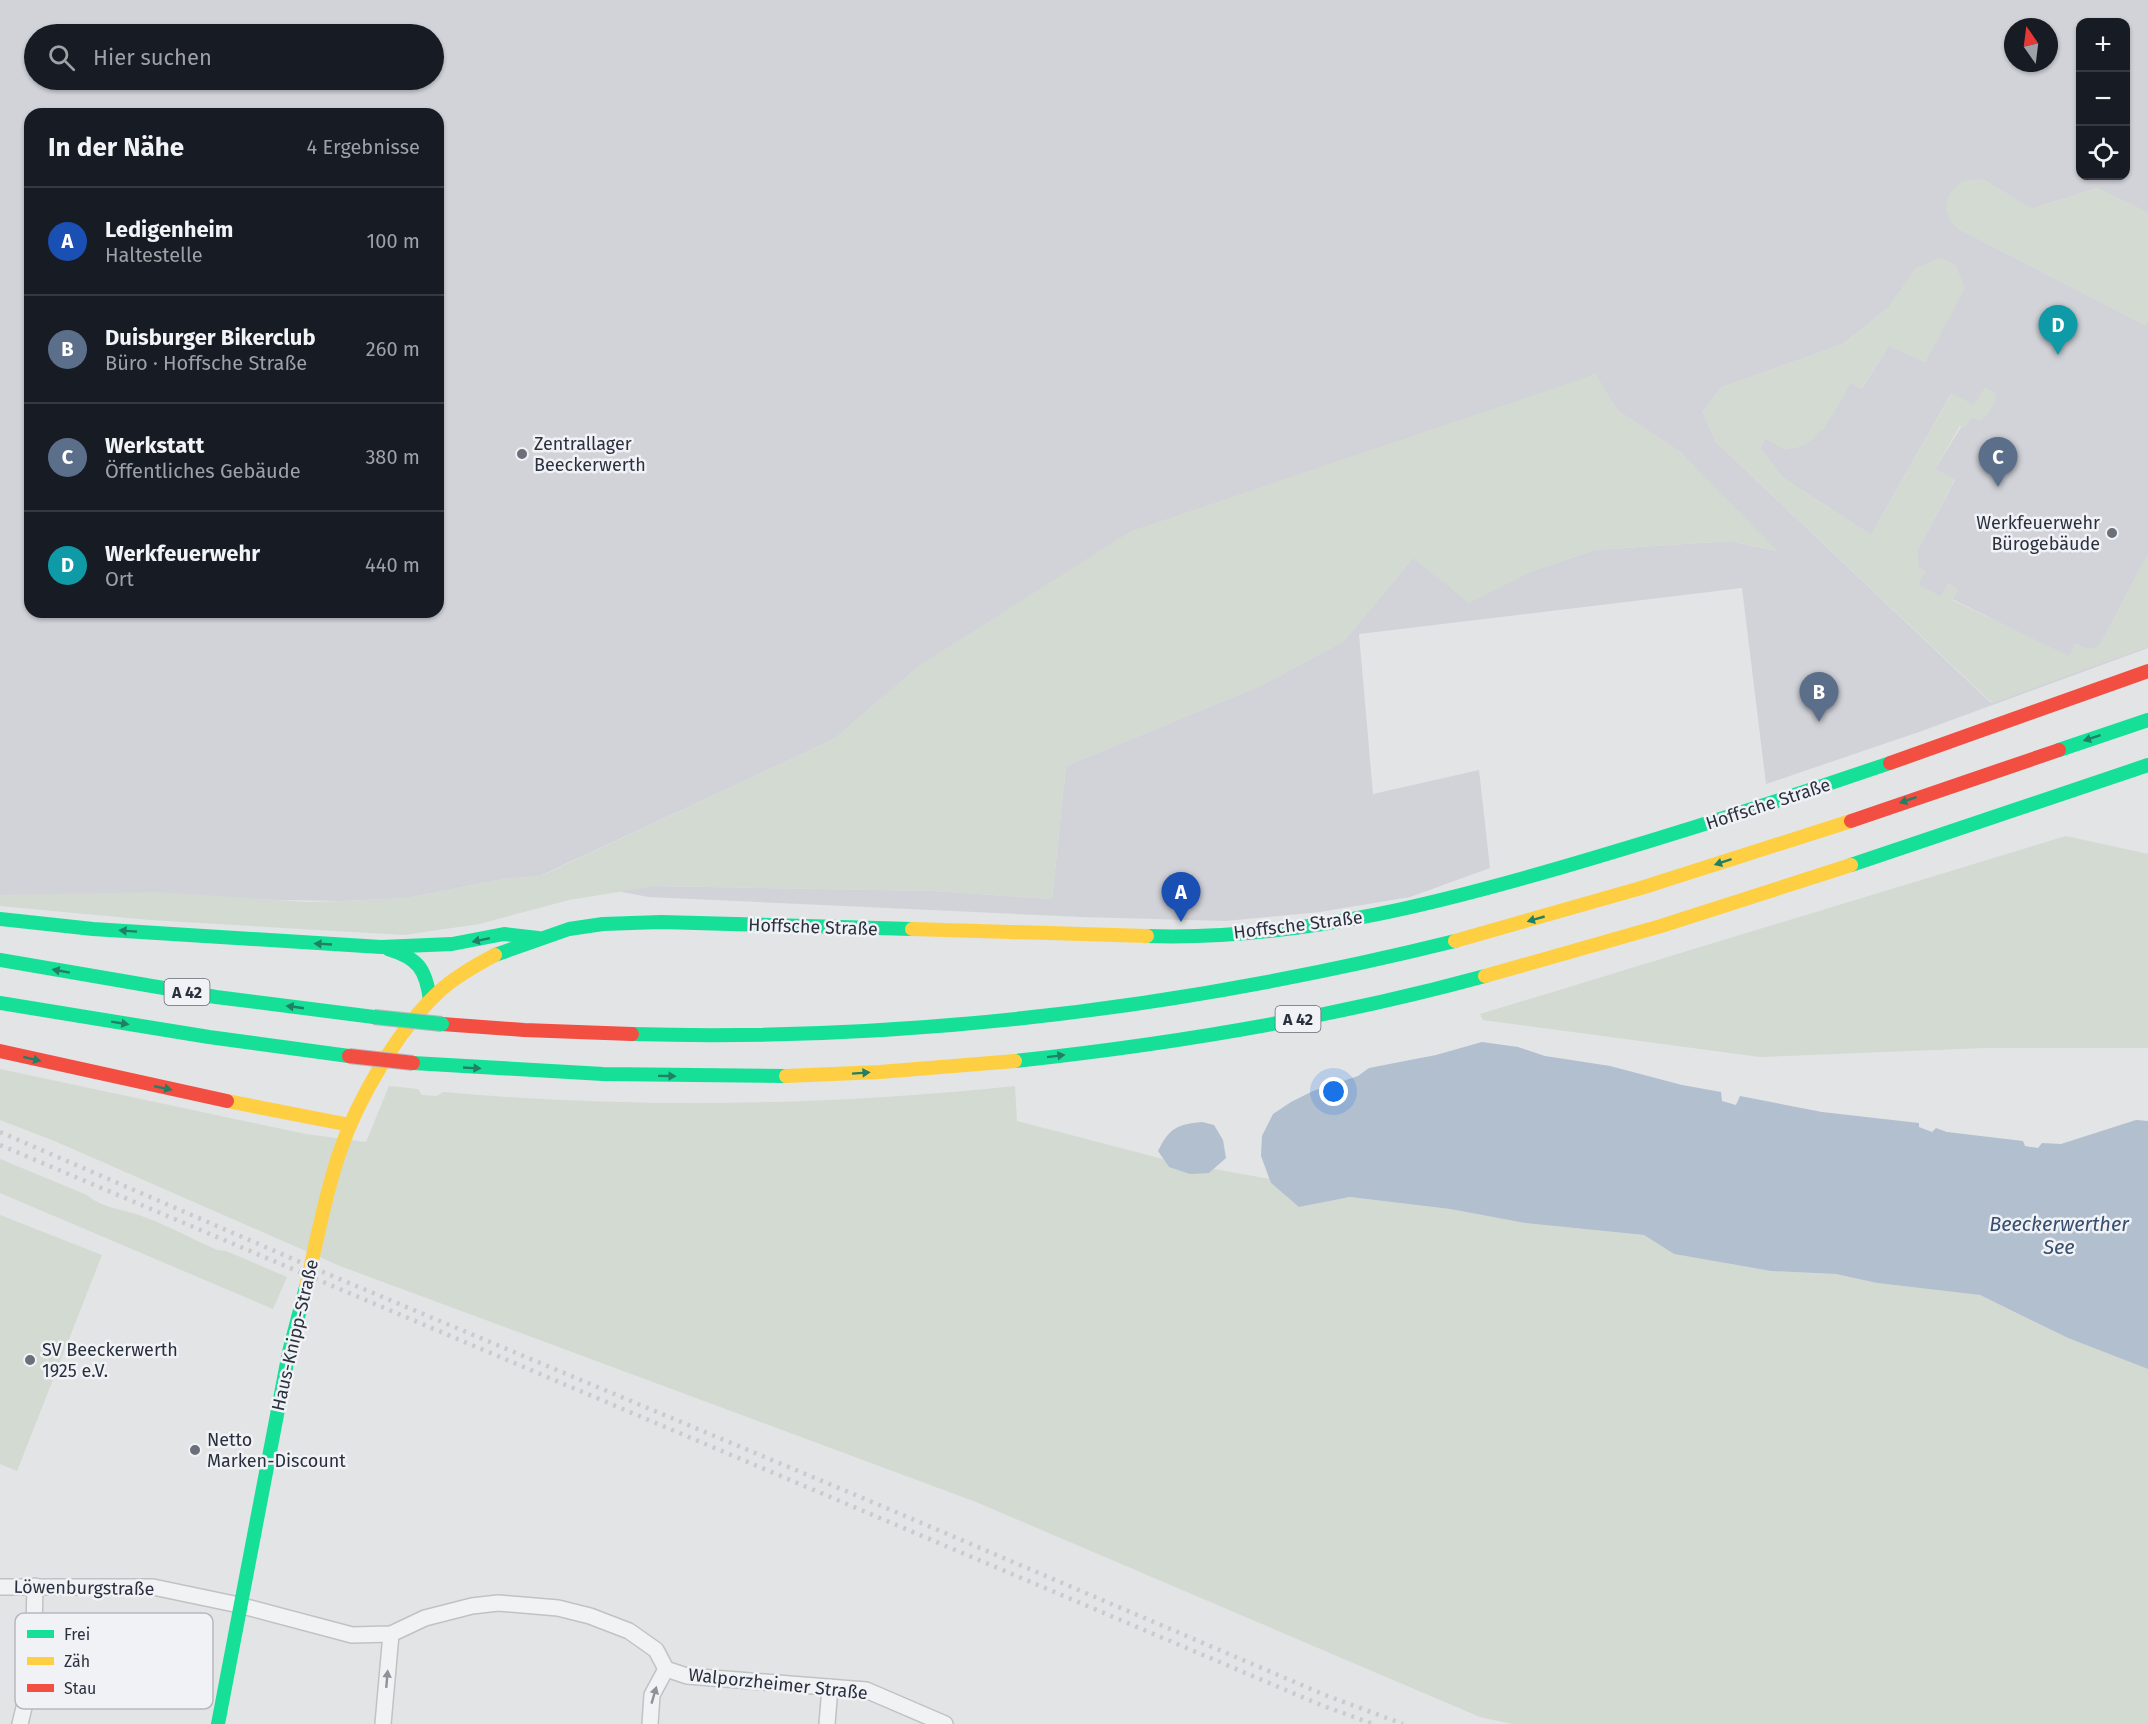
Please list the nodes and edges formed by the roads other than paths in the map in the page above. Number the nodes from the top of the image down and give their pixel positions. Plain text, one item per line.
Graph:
1 (2148, 671) edge
2 (2148, 720) edge
3 (2148, 765) edge
4 (0, 919) edge
5 (538, 938) junction
6 (381, 947) junction
7 (0, 960) edge
8 (430, 1000) junction
9 (0, 1003) edge
10 (0, 1051) edge
11 (350, 1125) junction
12 (35, 1586) junction
13 (0, 1587) edge
14 (239, 1605) junction
15 (34, 1613) edge
16 (391, 1634) junction
17 (666, 1669) junction
18 (830, 1687) junction
19 (24, 1709) edge
20 (20, 1724) edge
21 (218, 1724) edge
22 (383, 1724) edge
23 (650, 1724) edge
24 (827, 1724) edge
25 (945, 1724) edge

1 - 5 main road, Hoffsche Straße
2 -> 7 main road, A 42, bridge
9 -> 3 main road, A 42, bridge
6 -> 4 main road
5 -> 6 main road
5 - 8 main road, Hoffsche Straße
6 - 8 main road
8 - 11 main road, Haus-Knipp-Straße
10 -> 11 main road
11 - 14 main road, Haus-Knipp-Straße
12 - 13 street, Löwenburgstraße
12 - 14 street, Löwenburgstraße
12 - 15 street
14 - 16 street, Walporzheimer Straße
14 - 21 main road, Haus-Knipp-Straße
16 - 17 street, Walporzheimer Straße
22 -> 16 street
17 - 18 street, Walporzheimer Straße
23 -> 17 street
18 - 24 street
18 - 25 street, Walporzheimer Straße
19 - 20 street

